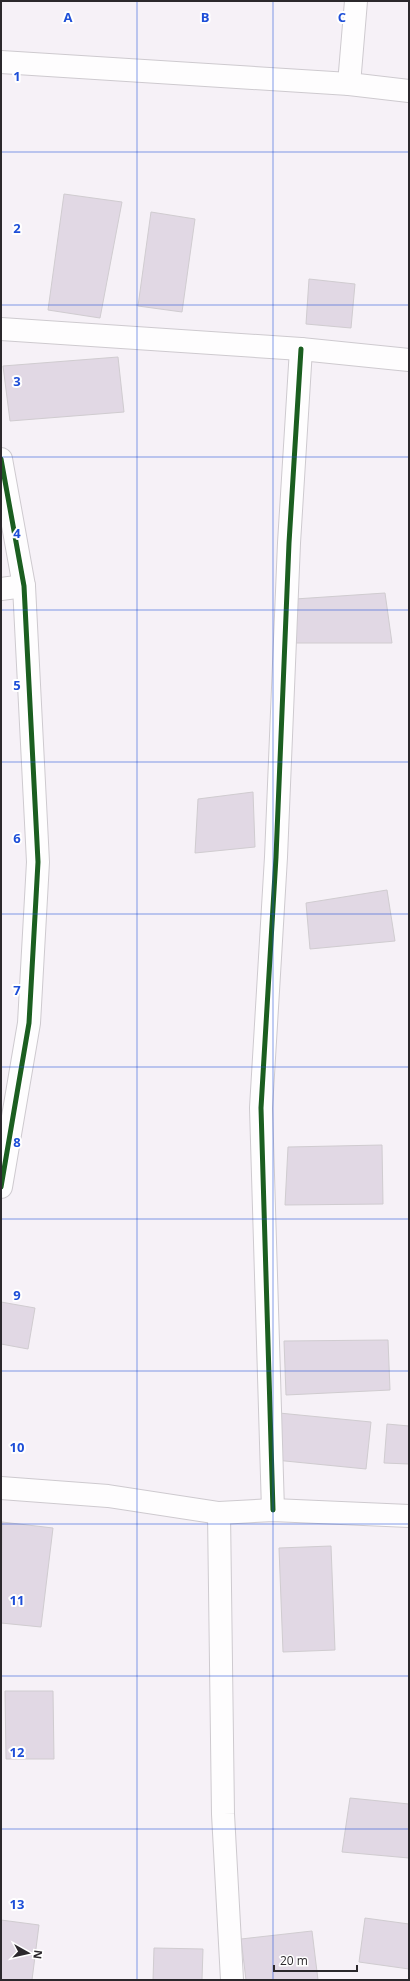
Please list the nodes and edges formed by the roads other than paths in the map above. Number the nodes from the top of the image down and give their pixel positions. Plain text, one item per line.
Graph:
1 (356, 1) edge
2 (1, 62) edge
3 (349, 84) junction
4 (409, 91) edge
5 (1, 329) edge
6 (301, 349) junction
7 (409, 360) edge
8 (1, 459) edge
9 (24, 586) junction
10 (1, 589) edge
11 (1, 1187) edge
12 (1, 1488) edge
13 (273, 1510) junction
14 (219, 1513) junction
15 (409, 1516) edge
16 (232, 1980) edge

1 - 3 street
2 - 3 street
3 - 4 street
5 - 6 street
6 - 7 street
6 - 13 street
8 - 9 street
9 - 10 street
9 - 11 street
12 - 14 street
13 - 14 street
13 - 15 street
14 - 16 street

